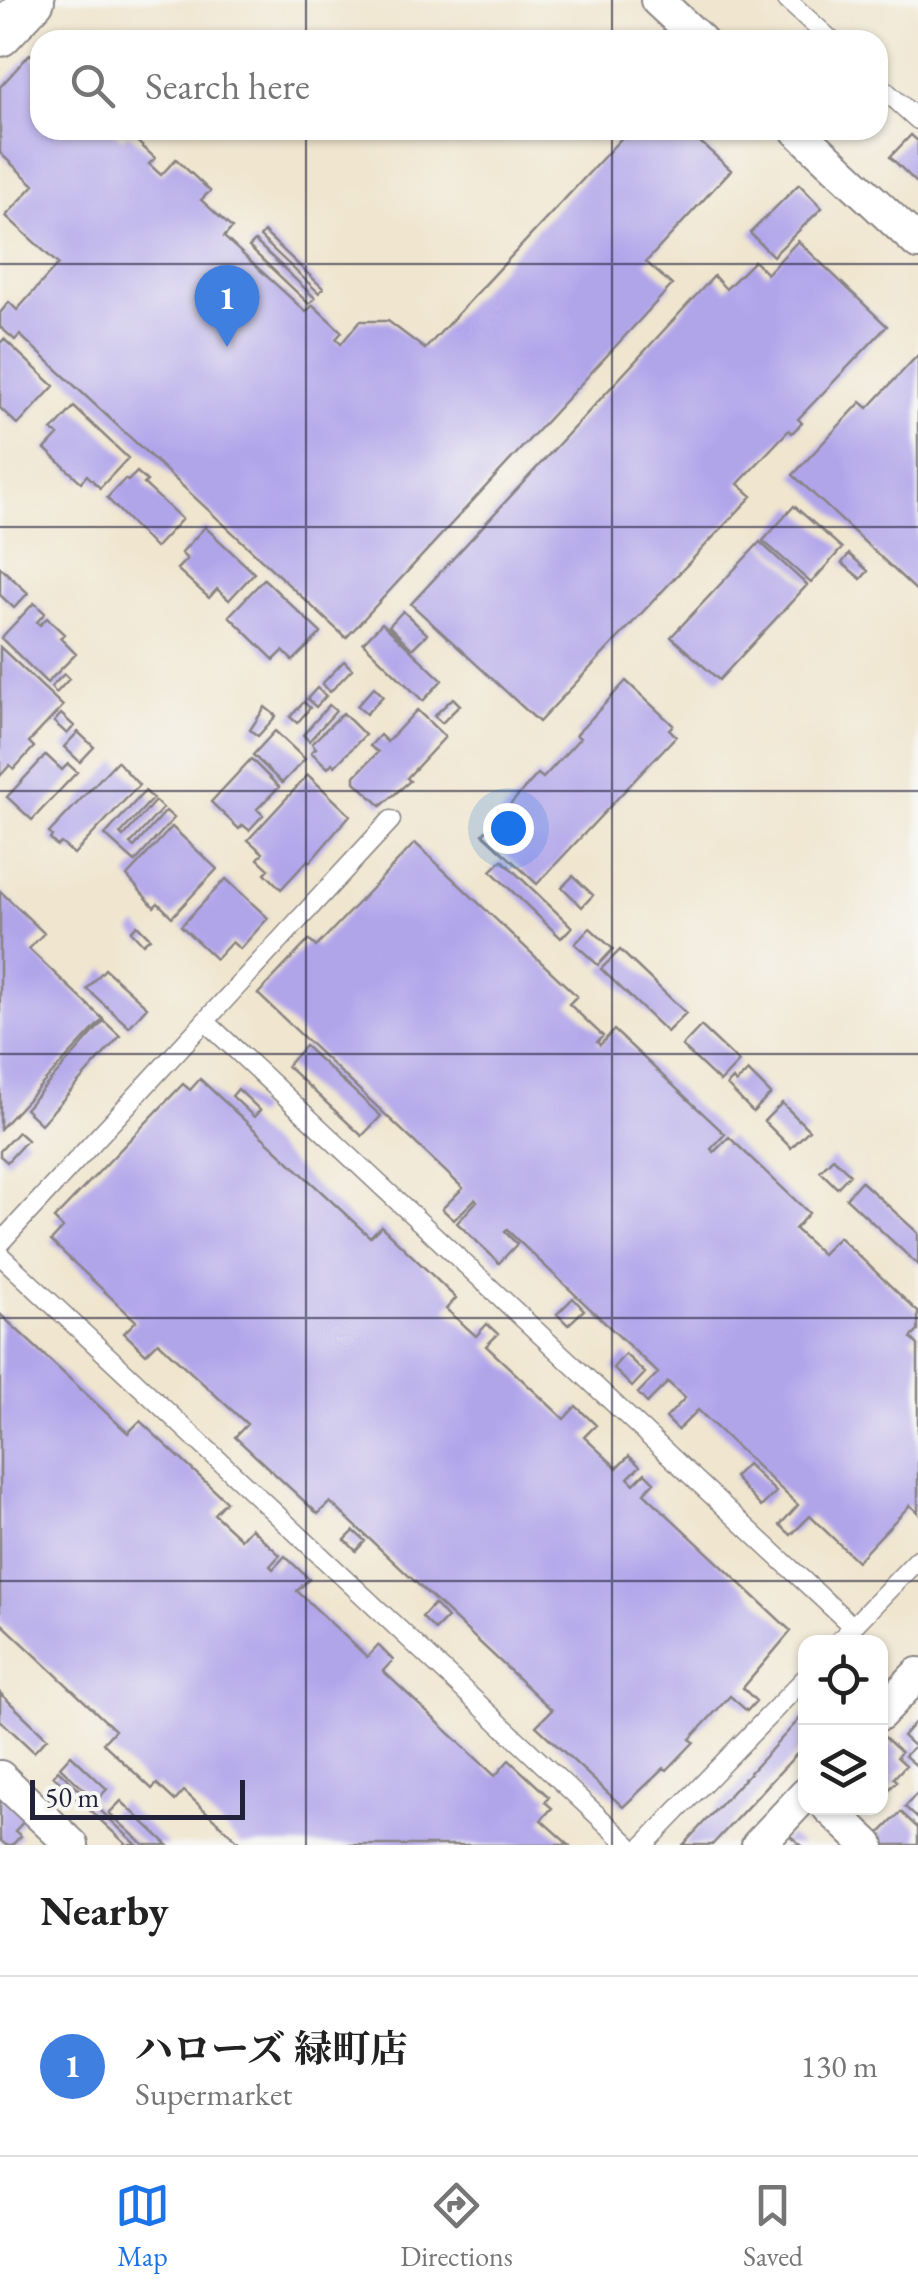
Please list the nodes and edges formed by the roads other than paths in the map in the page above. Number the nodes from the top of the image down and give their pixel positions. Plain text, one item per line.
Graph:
1 (657, 0) edge
2 (787, 0) edge
3 (689, 30) edge
4 (820, 30) edge
5 (888, 93) edge
6 (918, 120) edge
7 (808, 140) edge
8 (918, 243) edge
9 (391, 820) dead end
10 (204, 1022) junction
11 (0, 1243) edge
12 (0, 1255) edge
13 (918, 1559) edge
14 (854, 1626) junction
15 (845, 1635) edge
16 (918, 1674) edge
17 (798, 1684) edge
18 (888, 1706) edge
19 (0, 1777) edge
20 (798, 1802) edge
21 (836, 1815) edge
22 (59, 1841) edge
23 (630, 1845) edge
24 (644, 1845) edge
25 (758, 1845) edge
26 (868, 1845) edge

1 - 3 street
2 - 4 lane
5 - 6 lane
7 - 8 street
9 - 10 lane
10 - 11 lane
10 - 14 lane
12 - 23 lane
13 - 14 lane
14 - 15 lane
16 - 18 street
17 - 24 lane
19 - 22 street
20 - 25 street
21 - 26 street

